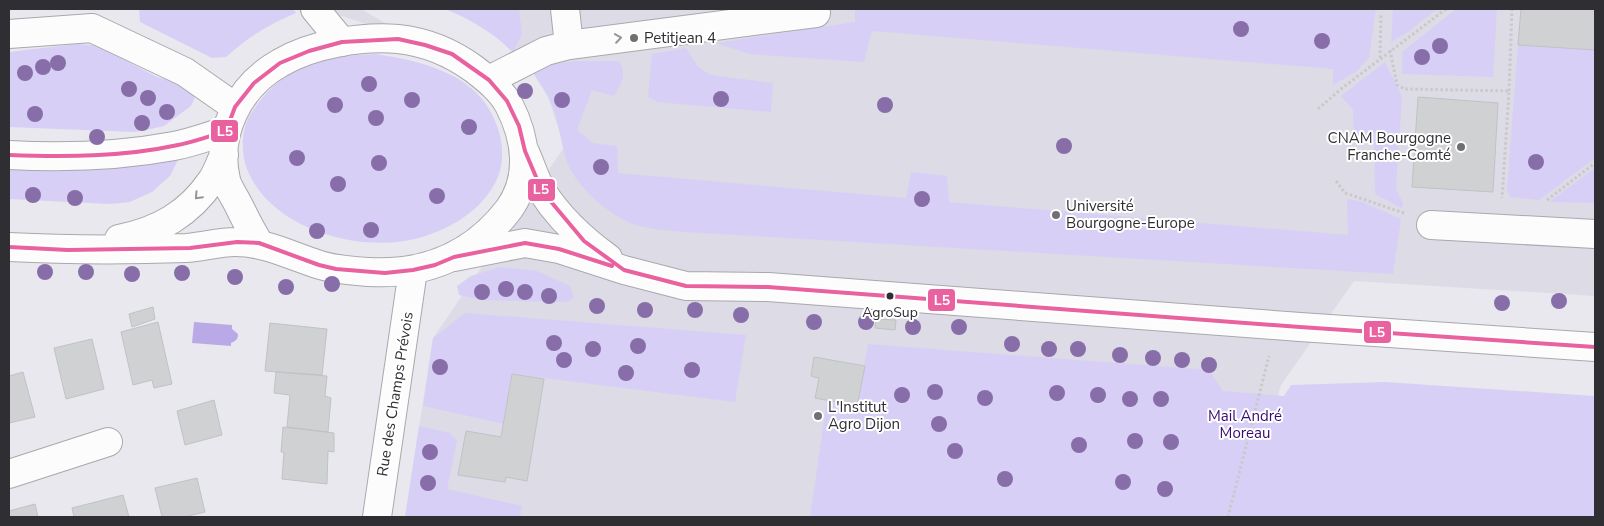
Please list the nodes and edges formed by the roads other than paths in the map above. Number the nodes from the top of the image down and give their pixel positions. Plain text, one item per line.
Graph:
1 (315, 9) edge
2 (565, 9) edge
3 (815, 9) edge
4 (9, 34) edge
5 (342, 42) junction
6 (570, 45) junction
7 (489, 80) junction
8 (228, 131) junction
9 (525, 150) junction
10 (9, 155) edge
11 (1431, 225) road end
12 (1595, 234) edge
13 (259, 243) junction
14 (9, 248) edge
15 (68, 250) junction
16 (454, 257) junction
17 (413, 270) junction
18 (624, 270) junction
19 (1595, 347) edge
20 (108, 442) dead end
21 (9, 474) edge
22 (377, 517) edge

1 - 5 main road
2 - 6 main road
6 -> 3 main road
4 - 8 main road
5 - 7 main road
5 - 8 main road
6 - 7 main road
7 - 9 main road
8 - 10 main road
8 - 13 main road
8 -> 15 main road
9 - 16 main road
9 - 18 main road
11 - 12 main road
13 - 15 main road
13 - 17 main road
14 - 15 main road
16 - 17 main road
16 - 18 main road
17 - 22 main road, Rue des Champs Prévois
18 - 19 main road
20 - 21 main road

